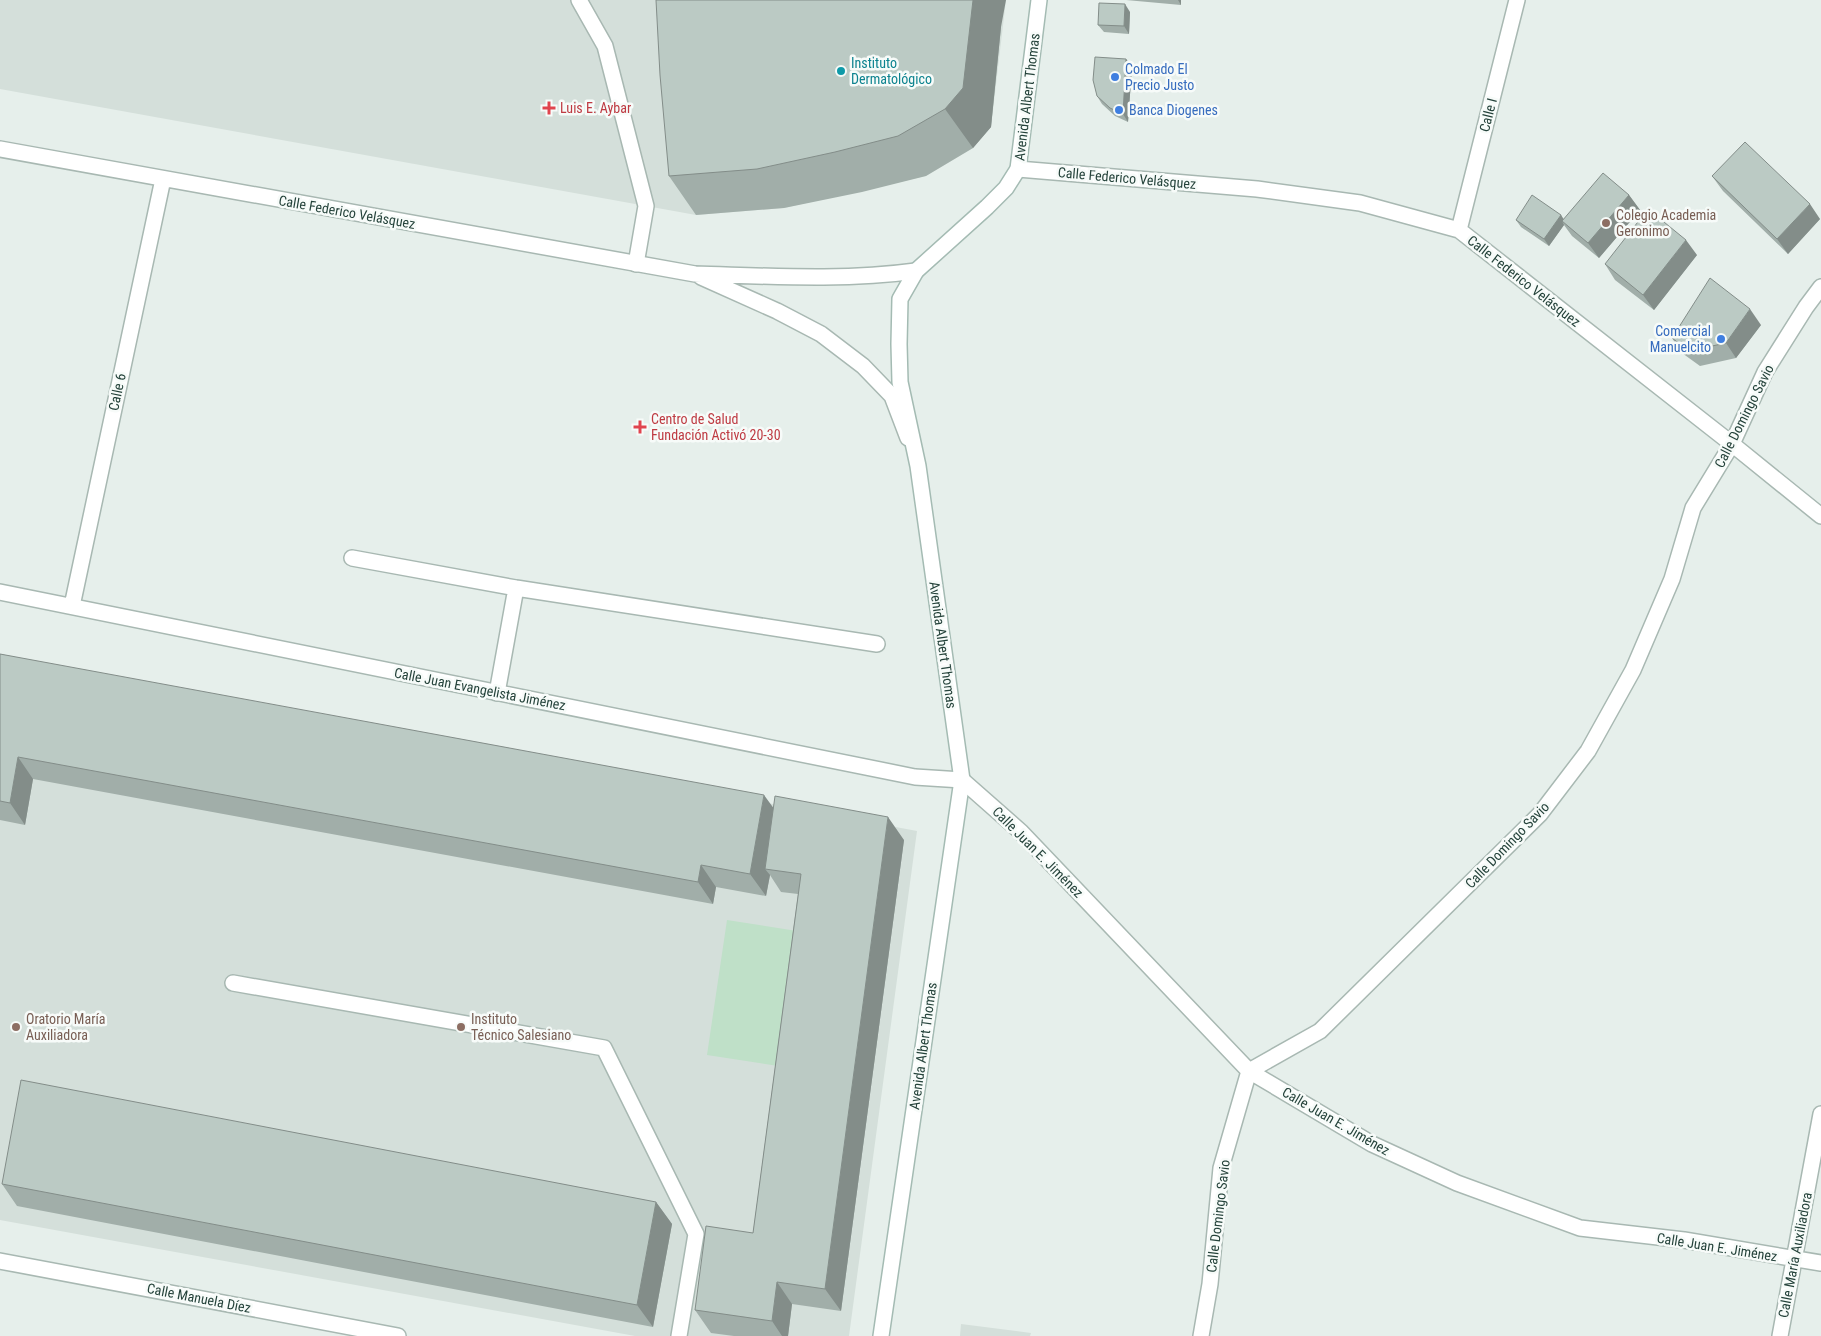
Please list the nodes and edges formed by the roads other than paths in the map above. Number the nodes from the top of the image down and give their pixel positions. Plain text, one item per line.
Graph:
1 (579, 0) edge
2 (1039, 0) edge
3 (1516, 0) edge
4 (0, 149) edge
5 (1018, 169) junction
6 (163, 179) junction
7 (1459, 230) junction
8 (636, 264) junction
9 (916, 271) junction
10 (695, 274) junction
11 (1821, 287) edge
12 (1732, 444) junction
13 (918, 466) junction
14 (1821, 516) edge
15 (352, 558) dead end
16 (516, 588) junction
17 (0, 592) edge
18 (72, 606) junction
19 (877, 644) dead end
20 (497, 693) junction
21 (962, 780) junction
22 (232, 983) dead end
23 (1249, 1071) junction
24 (1821, 1114) edge
25 (0, 1260) edge
26 (1795, 1260) junction
27 (1821, 1263) edge
28 (327, 1330) edge
29 (398, 1336) edge
30 (679, 1336) edge
31 (881, 1336) edge
32 (1201, 1336) edge
33 (1780, 1336) edge

1 - 8 street
2 - 5 street, Avenida Albert Thomas
3 - 7 street, Calle I
4 - 6 street, Calle Federico Velásquez
5 - 7 street, Calle Federico Velásquez
5 - 9 street, Avenida Albert Thomas
6 - 8 street, Calle Federico Velásquez
6 - 18 street, Calle 6
7 - 12 street, Calle Federico Velásquez
8 - 10 street, Calle Federico Velásquez
9 - 10 street, Calle Federico Velásquez
9 - 13 street, Avenida Albert Thomas
10 - 13 street, Calle Federico Velásquez
11 - 12 street, Calle Domingo Savio
12 - 14 street, Calle Federico Velásquez
12 - 23 street, Calle Domingo Savio
13 - 21 street, Avenida Albert Thomas
15 - 16 street
16 - 19 street
16 - 20 street
17 - 18 street, Calle Juan Evangelista Jiménez
18 - 20 street, Calle Juan Evangelista Jiménez
20 - 21 street, Calle Juan Evangelista Jiménez
21 - 23 street, Calle Juan E. Jiménez
21 - 31 street, Avenida Albert Thomas
22 - 30 street
23 - 26 street, Calle Juan E. Jiménez
23 - 32 street, Calle Domingo Savio
24 - 26 street, Calle María Auxiliadora
25 - 28 street, Calle Manuela Díez
26 - 27 street, Calle Juan E. Jiménez
26 - 33 street, Calle María Auxiliadora
28 - 29 street, Calle Manuela Díez

